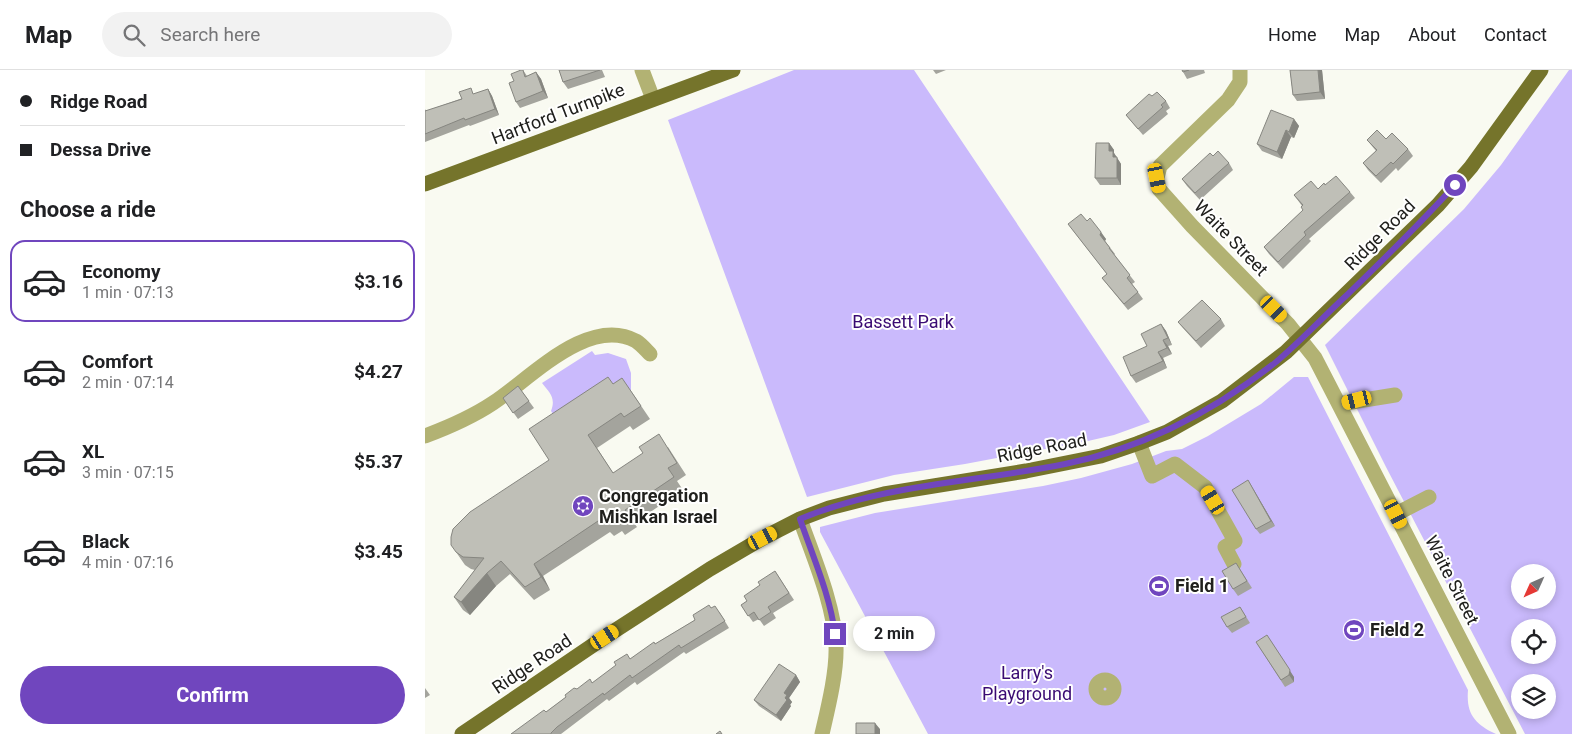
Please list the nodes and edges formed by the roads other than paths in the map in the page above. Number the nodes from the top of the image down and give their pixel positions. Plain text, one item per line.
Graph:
1 (642, 70) edge
2 (733, 70) edge
3 (1240, 70) edge
4 (1541, 70) edge
5 (653, 98) junction
6 (425, 184) edge
7 (1300, 339) junction
8 (650, 354) dead end
9 (1395, 395) dead end
10 (1339, 404) junction
11 (425, 436) edge
12 (1139, 443) junction
13 (1429, 497) dead end
14 (1396, 514) junction
15 (800, 519) junction
16 (1234, 564) edge
17 (462, 734) edge
18 (822, 734) edge
19 (1509, 734) edge

1 - 5 street
2 - 5 main road, Hartford Turnpike
3 - 7 street, Waite Street
4 - 7 main road, Ridge Road
5 - 6 main road, Hartford Turnpike
7 - 10 street, Waite Street
7 - 12 main road, Ridge Road
8 - 11 street
9 - 10 street
10 - 14 street, Waite Street
12 - 15 main road, Ridge Road
12 - 16 street
13 - 14 street
14 - 19 street, Waite Street
15 - 17 main road, Ridge Road
15 - 18 street

